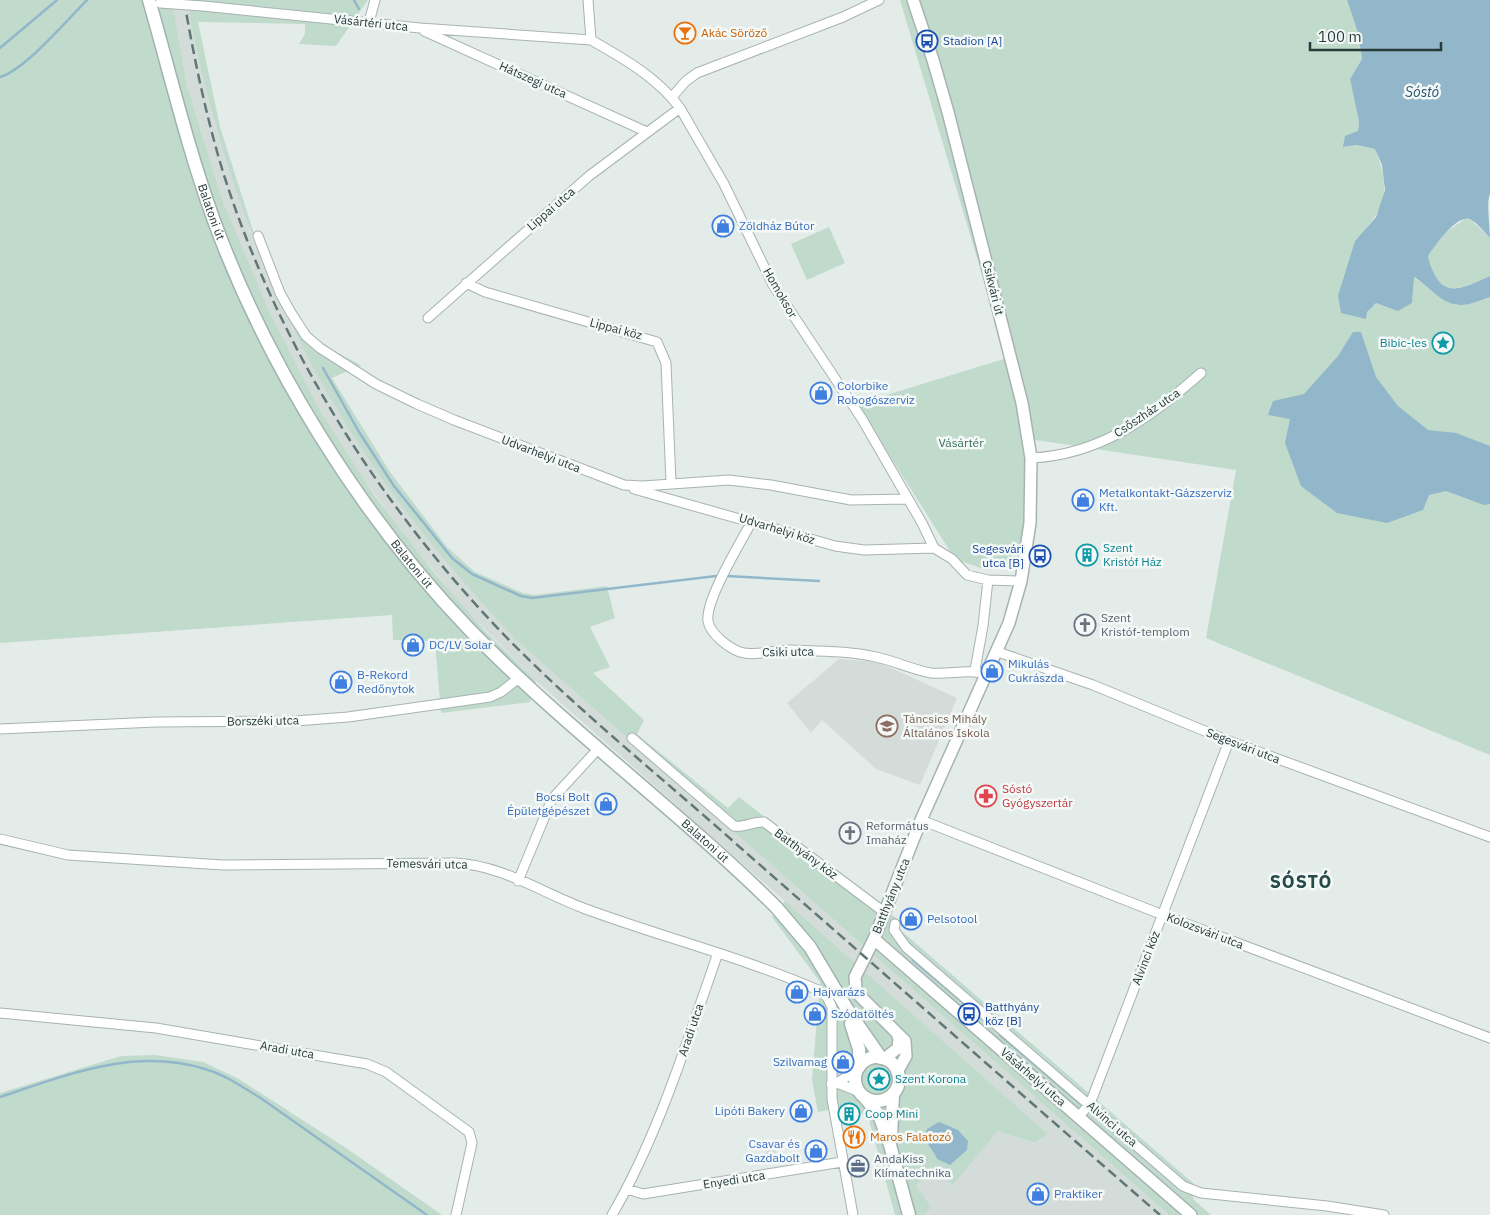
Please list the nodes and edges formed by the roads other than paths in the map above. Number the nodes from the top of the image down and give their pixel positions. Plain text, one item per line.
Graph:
1 (375, 0) edge
2 (588, 0) edge
3 (879, 0) edge
4 (913, 0) edge
5 (153, 2) edge
6 (369, 22) junction
7 (420, 28) junction
8 (591, 40) junction
9 (672, 97) junction
10 (680, 108) junction
11 (647, 132) junction
12 (258, 236) dead end
13 (466, 283) junction
14 (428, 318) dead end
15 (1201, 373) dead end
16 (1031, 458) junction
17 (672, 483) junction
18 (624, 486) junction
19 (908, 499) junction
20 (752, 521) junction
21 (934, 548) junction
22 (988, 580) junction
23 (1021, 581) junction
24 (998, 652) junction
25 (975, 670) junction
26 (987, 675) junction
27 (519, 678) junction
28 (0, 729) edge
29 (632, 738) dead end
30 (1229, 741) junction
31 (598, 749) junction
32 (922, 820) junction
33 (1490, 837) edge
34 (0, 839) edge
35 (518, 881) junction
36 (884, 912) junction
37 (1163, 914) junction
38 (895, 924) dead end
39 (874, 939) junction
40 (718, 953) junction
41 (847, 1009) junction
42 (0, 1013) edge
43 (897, 1033) junction
44 (1490, 1038) edge
45 (882, 1058) junction
46 (858, 1069) junction
47 (898, 1072) junction
48 (834, 1084) junction
49 (862, 1094) junction
50 (893, 1094) junction
51 (1089, 1105) junction
52 (1079, 1116) junction
53 (890, 1145) junction
54 (842, 1162) junction
55 (627, 1189) junction
56 (456, 1215) edge
57 (612, 1215) edge
58 (852, 1215) edge
59 (909, 1215) edge
60 (1191, 1215) edge
61 (1384, 1215) edge

1 - 6 street
2 - 8 street
3 - 9 street
4 - 16 street, Csikvári út
5 - 6 street, Vásártéri utca, bridge
5 - 27 main road, Balatoni út
6 - 7 street, Vásártéri utca
7 - 8 street, Vásártéri utca
7 - 11 street, Hátszegi utca
8 - 9 street, Homoksor
9 - 10 street, Homoksor
10 - 11 street, Lippai utca
10 - 19 street, Homoksor
11 - 13 street, Lippai utca
12 - 18 street, Udvarhelyi utca
13 - 14 street, Lippai utca
13 - 17 street, Lippai köz
15 - 16 street, Csőszház utca
16 - 23 street, Csikvári út
17 - 18 street, Udvarhelyi utca
17 - 19 street, Udvarhelyi utca
18 - 20 street, Udvarhelyi köz
19 - 21 street, Homoksor
20 - 21 street, Udvarhelyi köz
20 - 25 street, Csiki utca
21 - 22 street, Homoksor
22 - 23 street, Homoksor
22 - 25 street
23 - 24 street, Batthyány utca
24 - 26 street, Batthyány utca
24 - 30 street, Segesvári utca
25 - 26 street, Csiki utca
26 - 32 street, Batthyány utca
27 - 28 street, Borszéki utca
27 - 31 main road, Balatoni út
29 - 36 street, Batthyány köz
30 - 33 street, Segesvári utca
30 - 37 street, Alvinci köz
31 - 35 street
31 - 41 main road, Balatoni út
32 - 36 street, Batthyány utca
32 - 37 street, Kolozsvári utca
34 - 35 street, Temesvári utca
35 - 40 street, Temesvári utca
36 - 39 street, Batthyány utca
37 - 44 street, Kolozsvári utca
37 - 51 street, Alvinci köz
38 - 51 street, Alvinci utca
39 - 43 street, Batthyány utca
39 - 52 street, Vásárhelyi utca
40 - 48 street, Temesvári utca
40 - 55 street, Aradi utca
41 - 45 main road, Balatoni út
41 - 46 main road, Balatoni út
42 - 56 street, Aradi utca
43 - 45 street
43 - 47 street, Batthyány utca
45 - 46 main road
45 - 47 main road
46 - 48 street
46 - 49 main road
47 - 50 main road
48 - 49 street
48 - 54 street
49 - 50 main road
49 - 53 main road
50 - 53 main road
51 - 52 street, Alvinci köz
51 - 61 street, Alvinci utca
52 - 60 street, Vásárhelyi utca
53 - 59 main road
54 - 55 street, Enyedi utca
54 - 58 street
55 - 57 street, Aradi utca

